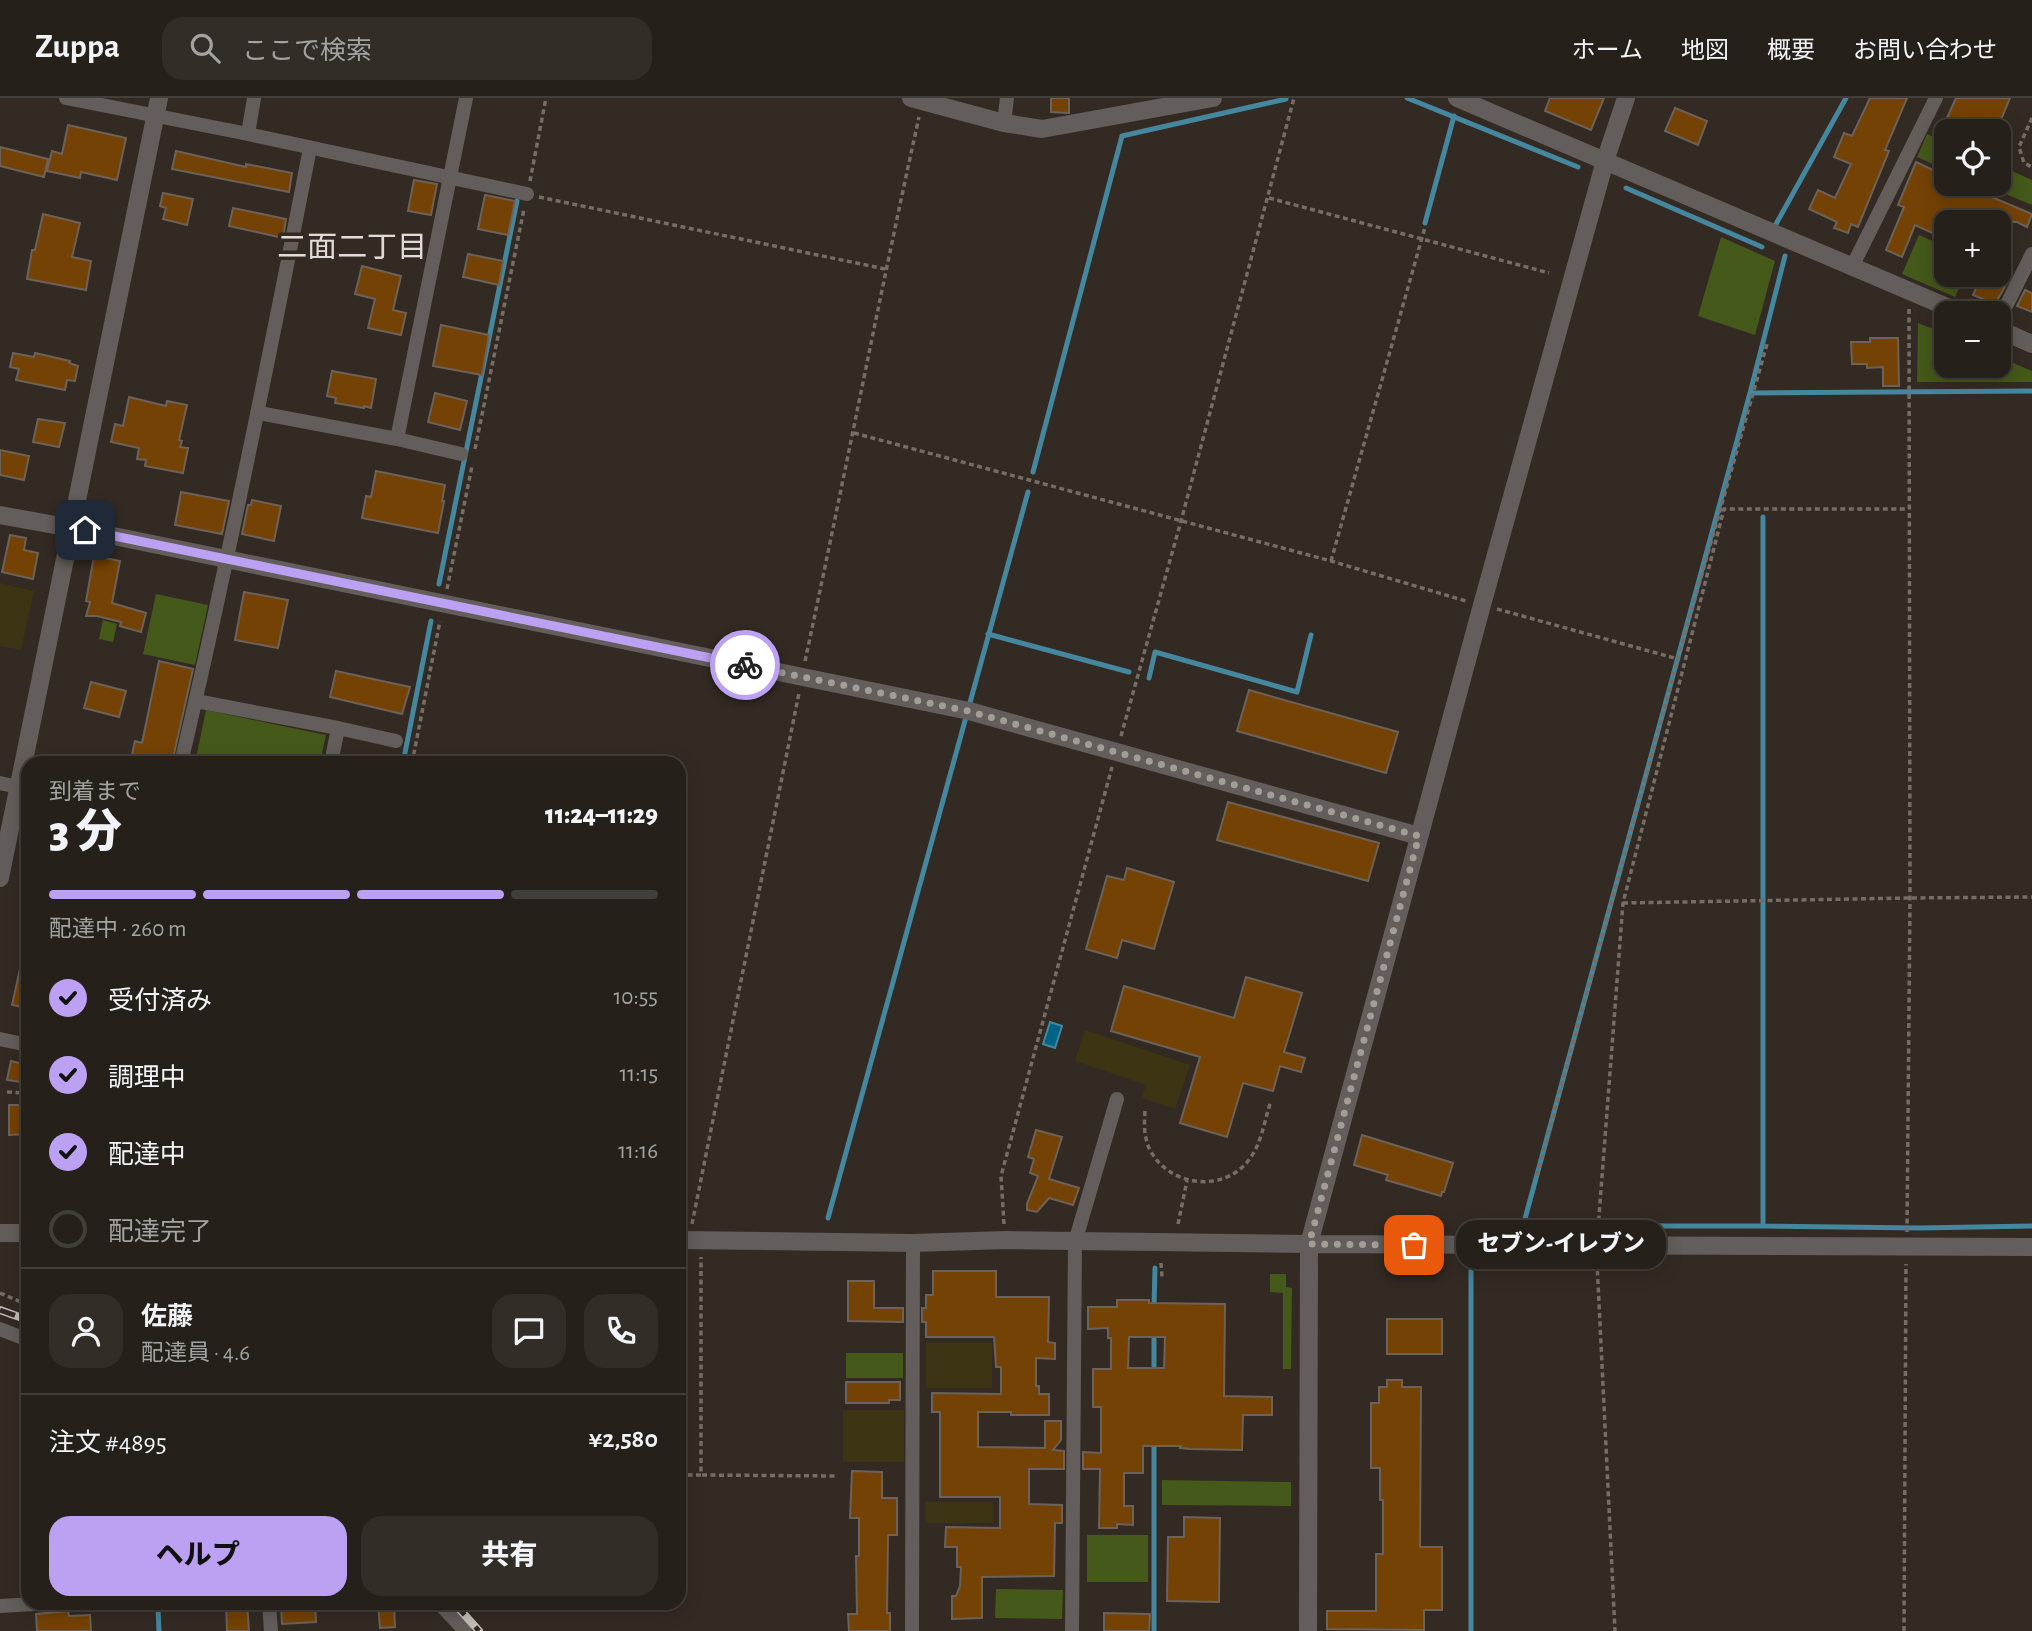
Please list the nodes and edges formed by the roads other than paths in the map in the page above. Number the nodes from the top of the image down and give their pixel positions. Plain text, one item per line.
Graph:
1 (66, 98) edge
2 (254, 98) edge
3 (467, 98) edge
4 (1007, 98) edge
5 (1213, 98) edge
6 (1457, 98) edge
7 (1626, 98) edge
8 (1936, 98) edge
9 (917, 100) edge
10 (1183, 101) edge
11 (157, 107) edge
12 (1004, 123) junction
13 (248, 134) junction
14 (310, 148) junction
15 (1605, 161) junction
16 (450, 178) junction
17 (527, 194) road end
18 (2032, 254) edge
19 (1852, 267) junction
20 (2008, 301) edge
21 (1934, 302) edge
22 (2011, 335) edge
23 (2032, 344) edge
24 (258, 414) junction
25 (397, 439) junction
26 (461, 454) dead end
27 (0, 515) edge
28 (71, 528) junction
29 (228, 560) junction
30 (195, 701) junction
31 (338, 728) junction
32 (396, 741) dead end
33 (22, 756) edge
34 (183, 756) edge
35 (332, 756) edge
36 (21, 758) edge
37 (15, 786) edge
38 (1419, 836) junction
39 (0, 878) edge
40 (0, 1039) edge
41 (21, 1044) edge
42 (1117, 1099) dead end
43 (0, 1233) edge
44 (21, 1233) edge
45 (690, 1240) edge
46 (1074, 1242) junction
47 (913, 1243) junction
48 (1309, 1244) junction
49 (2032, 1247) edge
50 (0, 1329) edge
51 (21, 1337) edge
52 (21, 1605) edge
53 (0, 1606) edge
54 (270, 1610) edge
55 (446, 1610) edge
56 (271, 1631) edge
57 (465, 1631) edge
58 (912, 1631) edge
59 (1072, 1631) edge
60 (1308, 1631) edge

1 - 11 street
2 - 13 street
3 - 16 street
4 - 12 street
5 - 10 street
6 - 15 street
7 - 15 street
8 - 19 street
9 - 12 street
10 - 12 street
11 - 13 street
11 - 28 street
13 - 14 street
14 - 16 street
14 - 24 street
15 - 19 street
15 - 38 street
16 - 17 street
16 - 25 street
18 - 20 street
19 - 21 street
22 - 23 street
24 - 25 street
24 - 29 street
25 - 26 street
27 - 28 street
28 - 29 street
28 - 33 street
29 - 30 street
29 - 38 street
30 - 31 street
30 - 34 street
31 - 32 street
31 - 35 street
36 - 37 street
37 - 39 street
38 - 48 street
40 - 41 street
42 - 46 street
43 - 44 street
45 - 47 street
46 - 47 street
46 - 48 street
46 - 59 street
47 - 58 street
48 - 49 street
48 - 60 street
50 - 51 street
52 - 53 street
54 - 56 street
55 - 57 street

